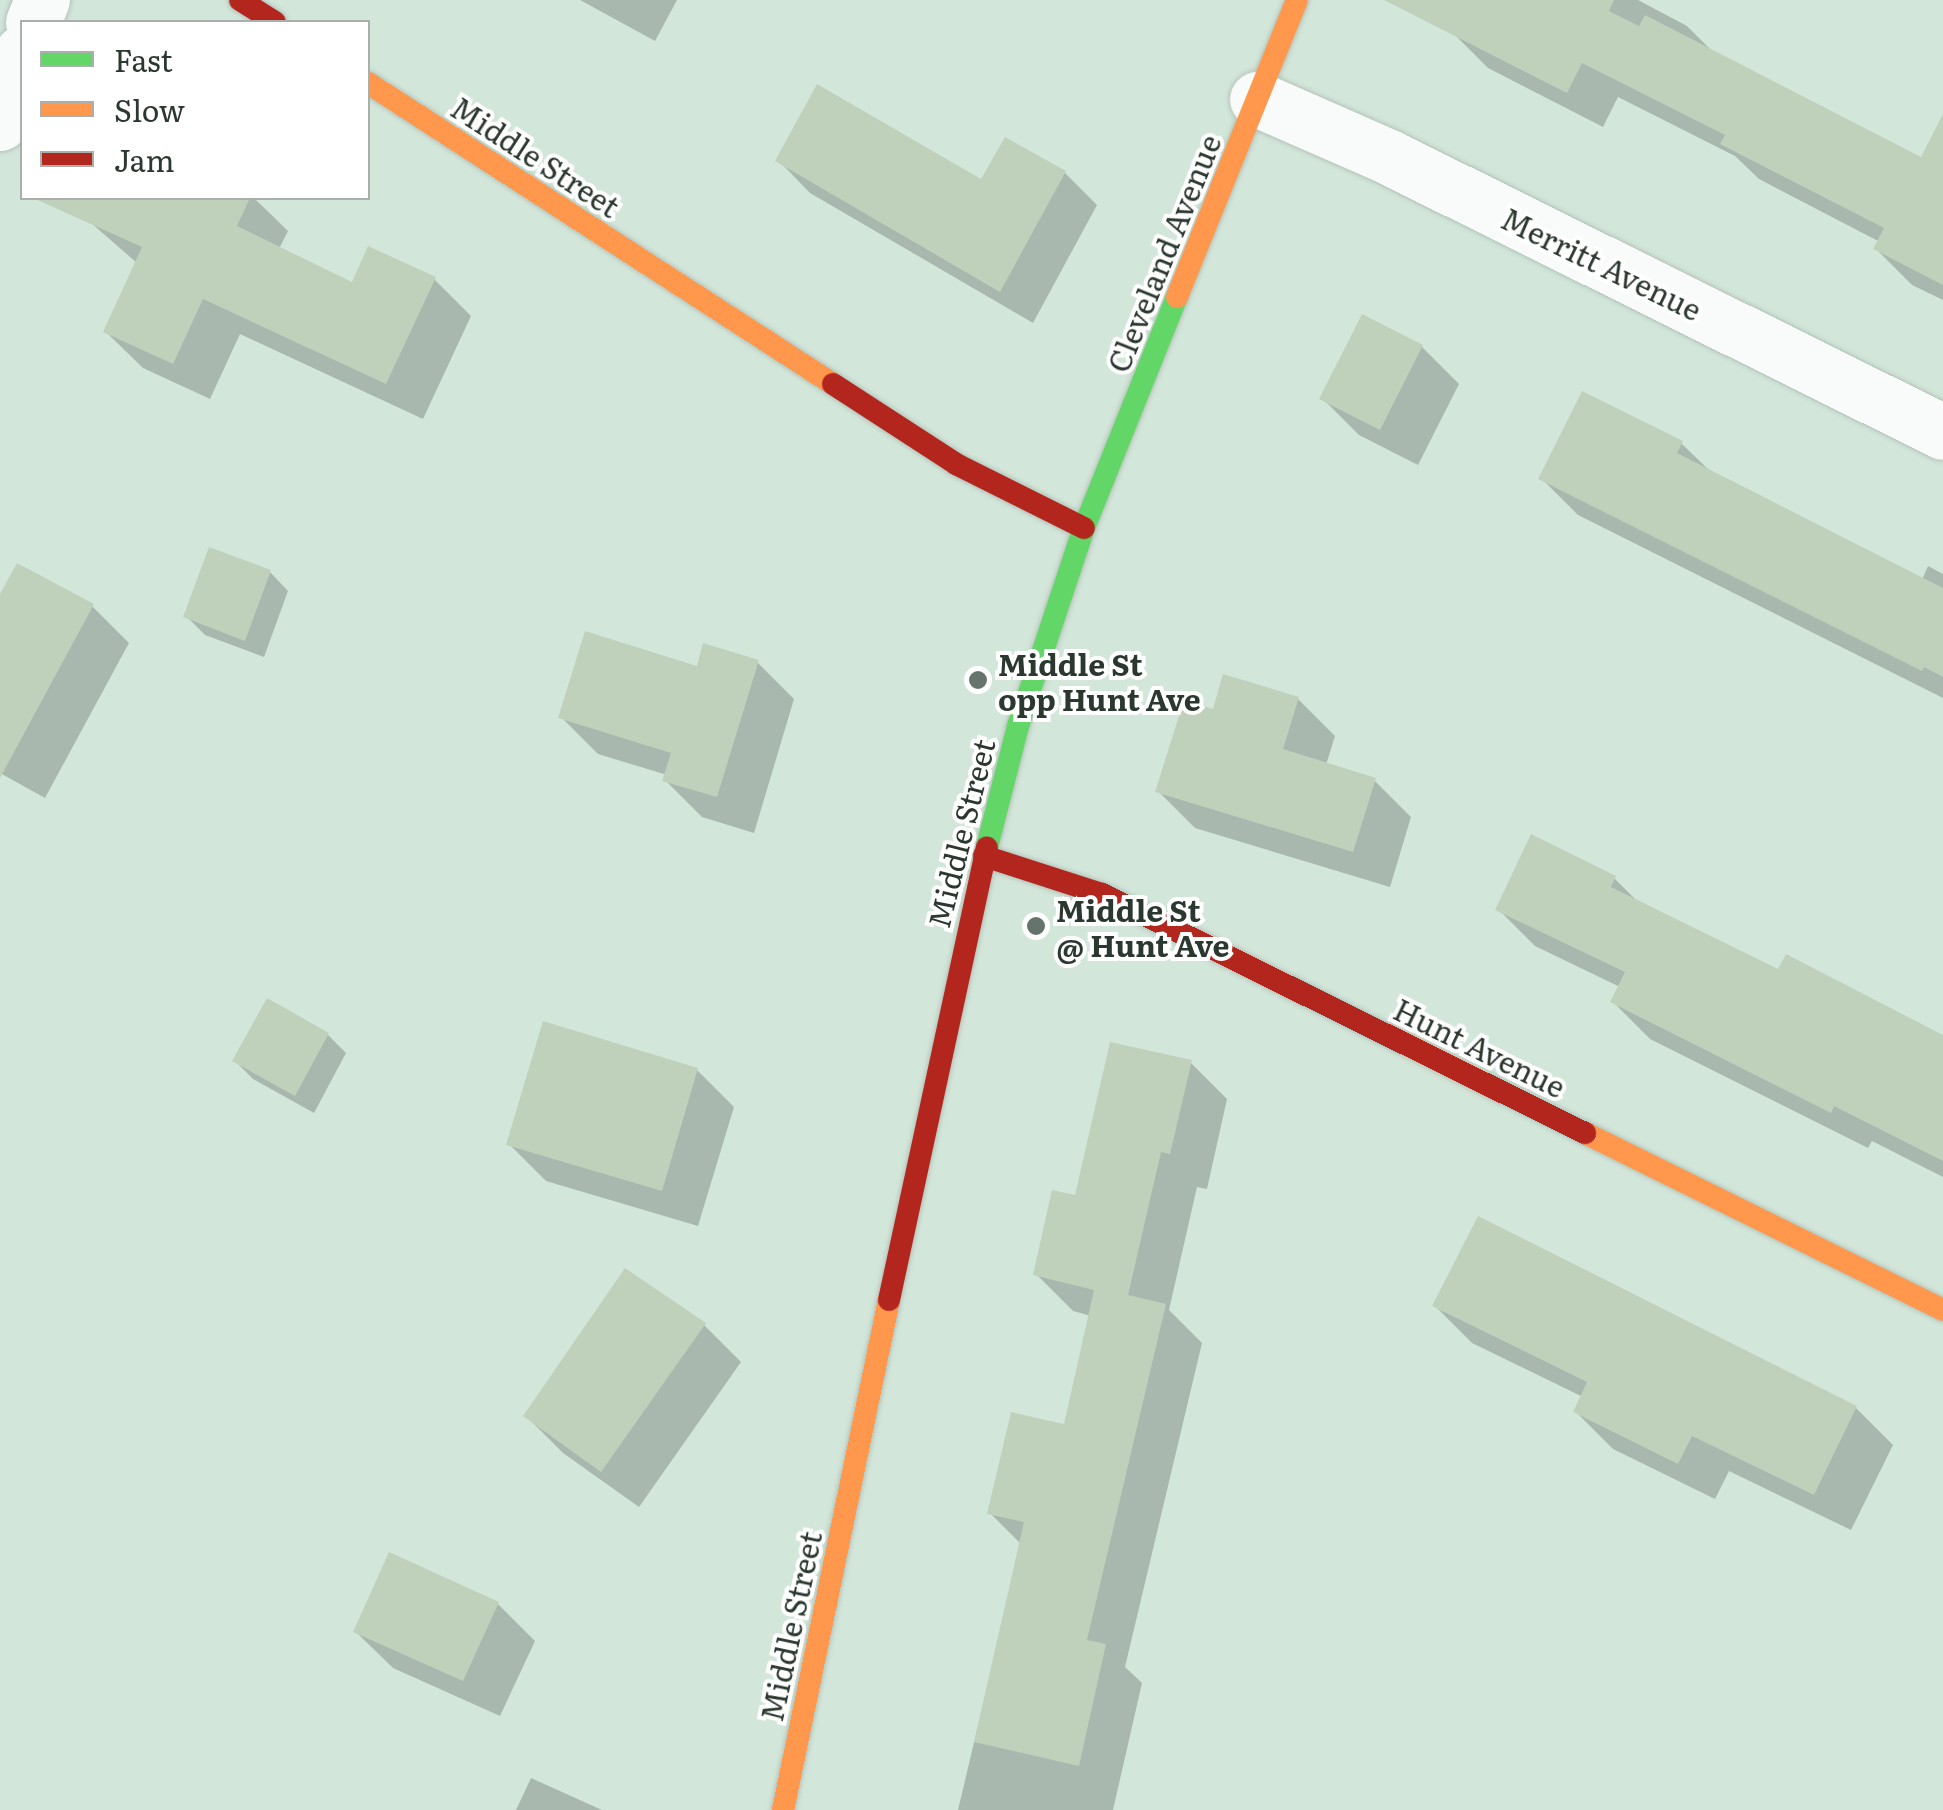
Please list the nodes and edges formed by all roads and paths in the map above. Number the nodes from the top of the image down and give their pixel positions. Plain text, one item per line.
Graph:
1 (240, 0) edge
2 (1298, 0) edge
3 (271, 20) edge
4 (20, 59) edge
5 (370, 84) edge
6 (1257, 100) junction
7 (0, 124) edge
8 (1943, 432) edge
9 (1084, 528) junction
10 (984, 856) junction
11 (1943, 1310) edge
12 (783, 1810) edge

1 - 3 street
2 - 6 street, Cleveland Avenue
4 - 7 street
5 - 9 street, Middle Street
6 - 8 street, Merritt Avenue
6 - 9 street, Cleveland Avenue
9 - 10 street, Middle Street
10 - 11 street, Hunt Avenue
10 - 12 street, Middle Street

